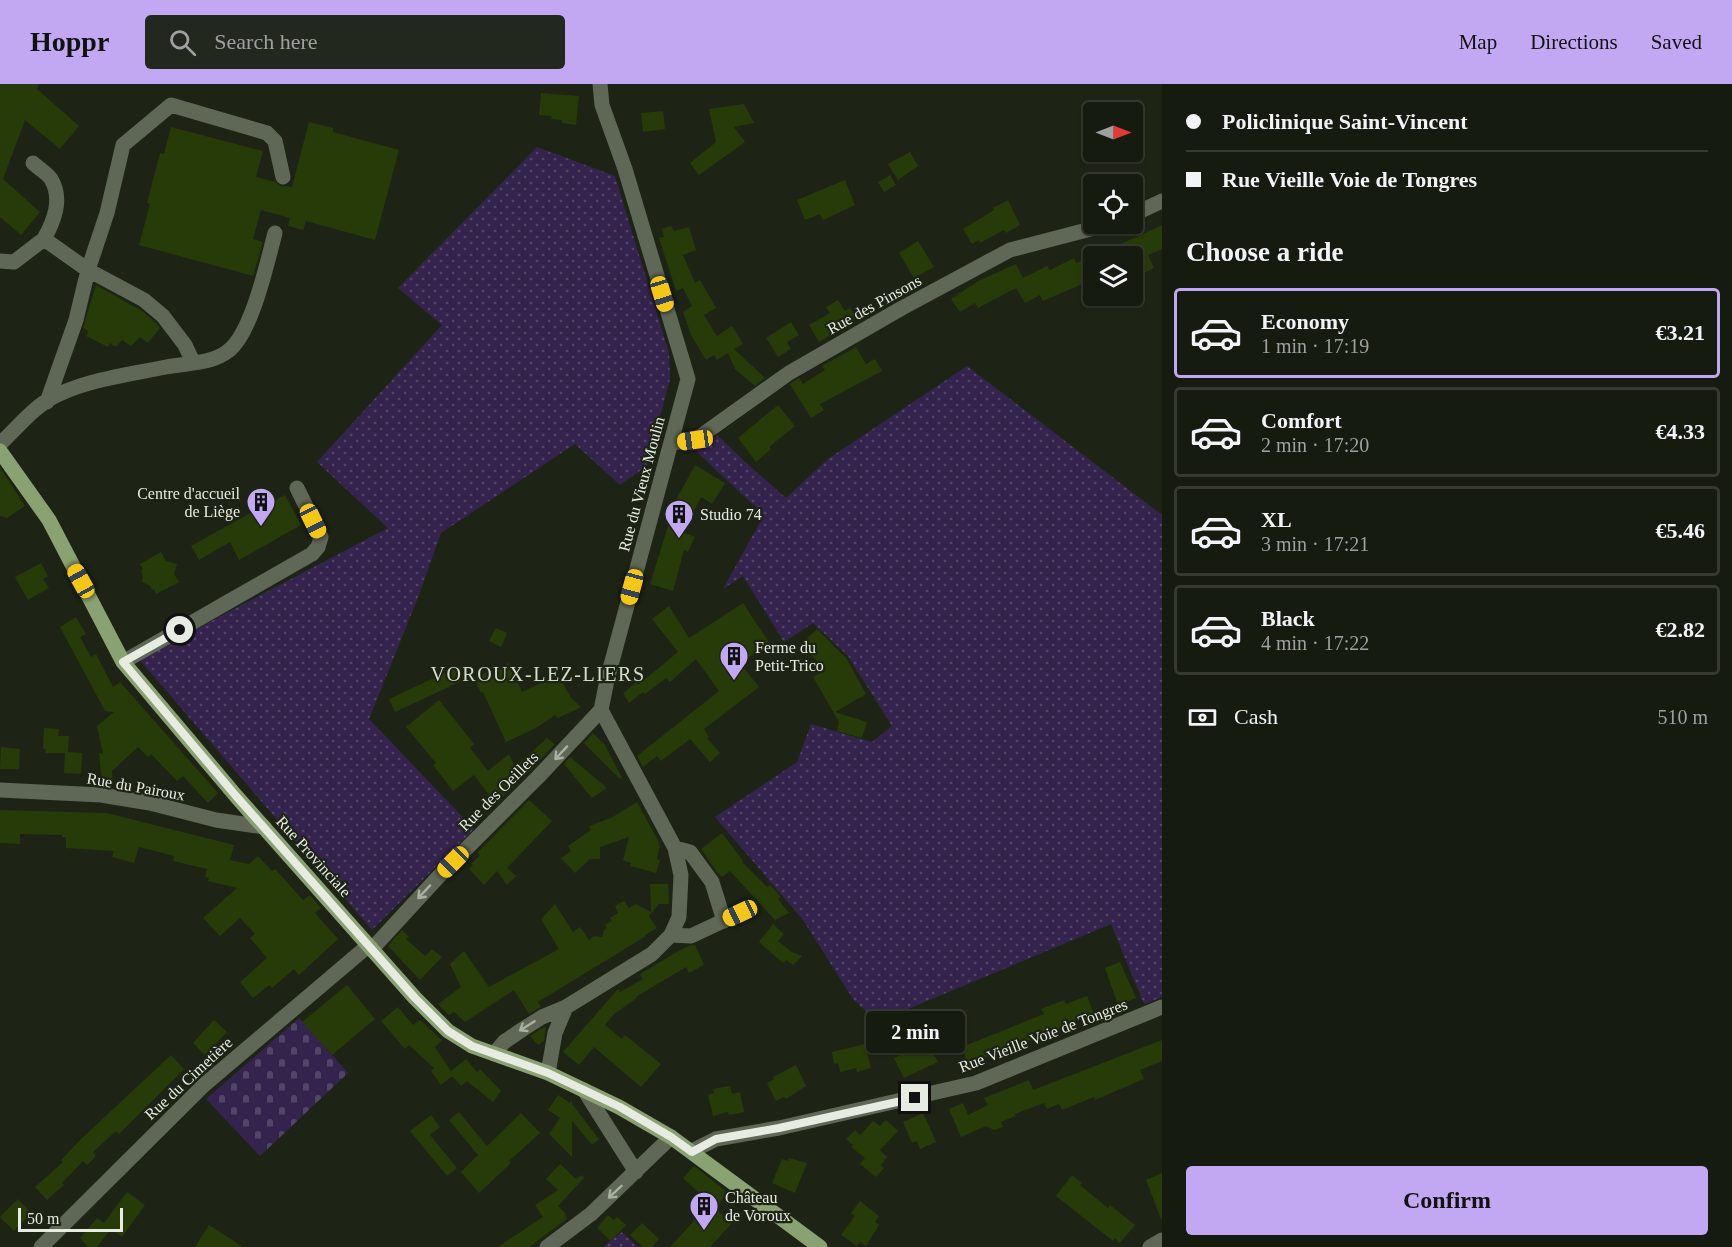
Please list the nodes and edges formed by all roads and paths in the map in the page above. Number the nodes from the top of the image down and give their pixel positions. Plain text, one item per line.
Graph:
1 (600, 84) edge
2 (33, 163) dead end
3 (283, 177) dead end
4 (1162, 201) edge
5 (1143, 210) edge
6 (1083, 231) edge
7 (275, 233) dead end
8 (44, 238) junction
9 (0, 261) edge
10 (88, 270) junction
11 (193, 363) junction
12 (46, 402) junction
13 (671, 443) junction
14 (0, 444) edge
15 (0, 451) edge
16 (297, 488) dead end
17 (123, 662) junction
18 (601, 710) junction
19 (0, 790) edge
20 (264, 827) junction
21 (675, 848) junction
22 (740, 913) dead end
23 (724, 921) junction
24 (671, 935) junction
25 (370, 947) junction
26 (566, 1007) junction
27 (1162, 1007) edge
28 (494, 1054) junction
29 (548, 1073) junction
30 (584, 1090) junction
31 (671, 1137) junction
32 (692, 1152) junction
33 (636, 1172) junction
34 (1162, 1240) edge
35 (41, 1247) edge
36 (547, 1247) edge
37 (820, 1247) edge
38 (1150, 1247) edge

1 - 13 street, Rue du Vieux Moulin
2 - 8 street
3 - 10 street
4 - 5 street
6 - 13 street, Rue des Pinsons
7 - 11 street
8 - 9 street
8 - 10 street
10 - 11 street
10 - 12 street
11 - 12 street
12 - 14 street
13 - 18 street, Rue du Vieux Moulin
15 - 17 main road, Rue Provinciale
16 - 17 street
17 - 20 main road, Rue Provinciale
18 - 21 street
18 -> 25 street, Rue des Oeillets
19 - 20 street, Rue du Pairoux
20 - 25 main road, Rue Provinciale
21 - 23 street
21 - 24 street
22 - 23 street
23 - 24 street
24 - 26 street
25 - 28 main road, Rue Provinciale
25 - 35 street, Rue du Cimetière
26 -> 28 street
26 - 29 street
27 - 32 street, Rue Vieille Voie de Tongres
28 - 29 main road, Rue Provinciale
29 - 30 main road
30 - 31 main road
30 - 33 street
31 - 32 main road
31 - 33 street
32 - 37 main road
33 -> 36 street
34 - 38 street

